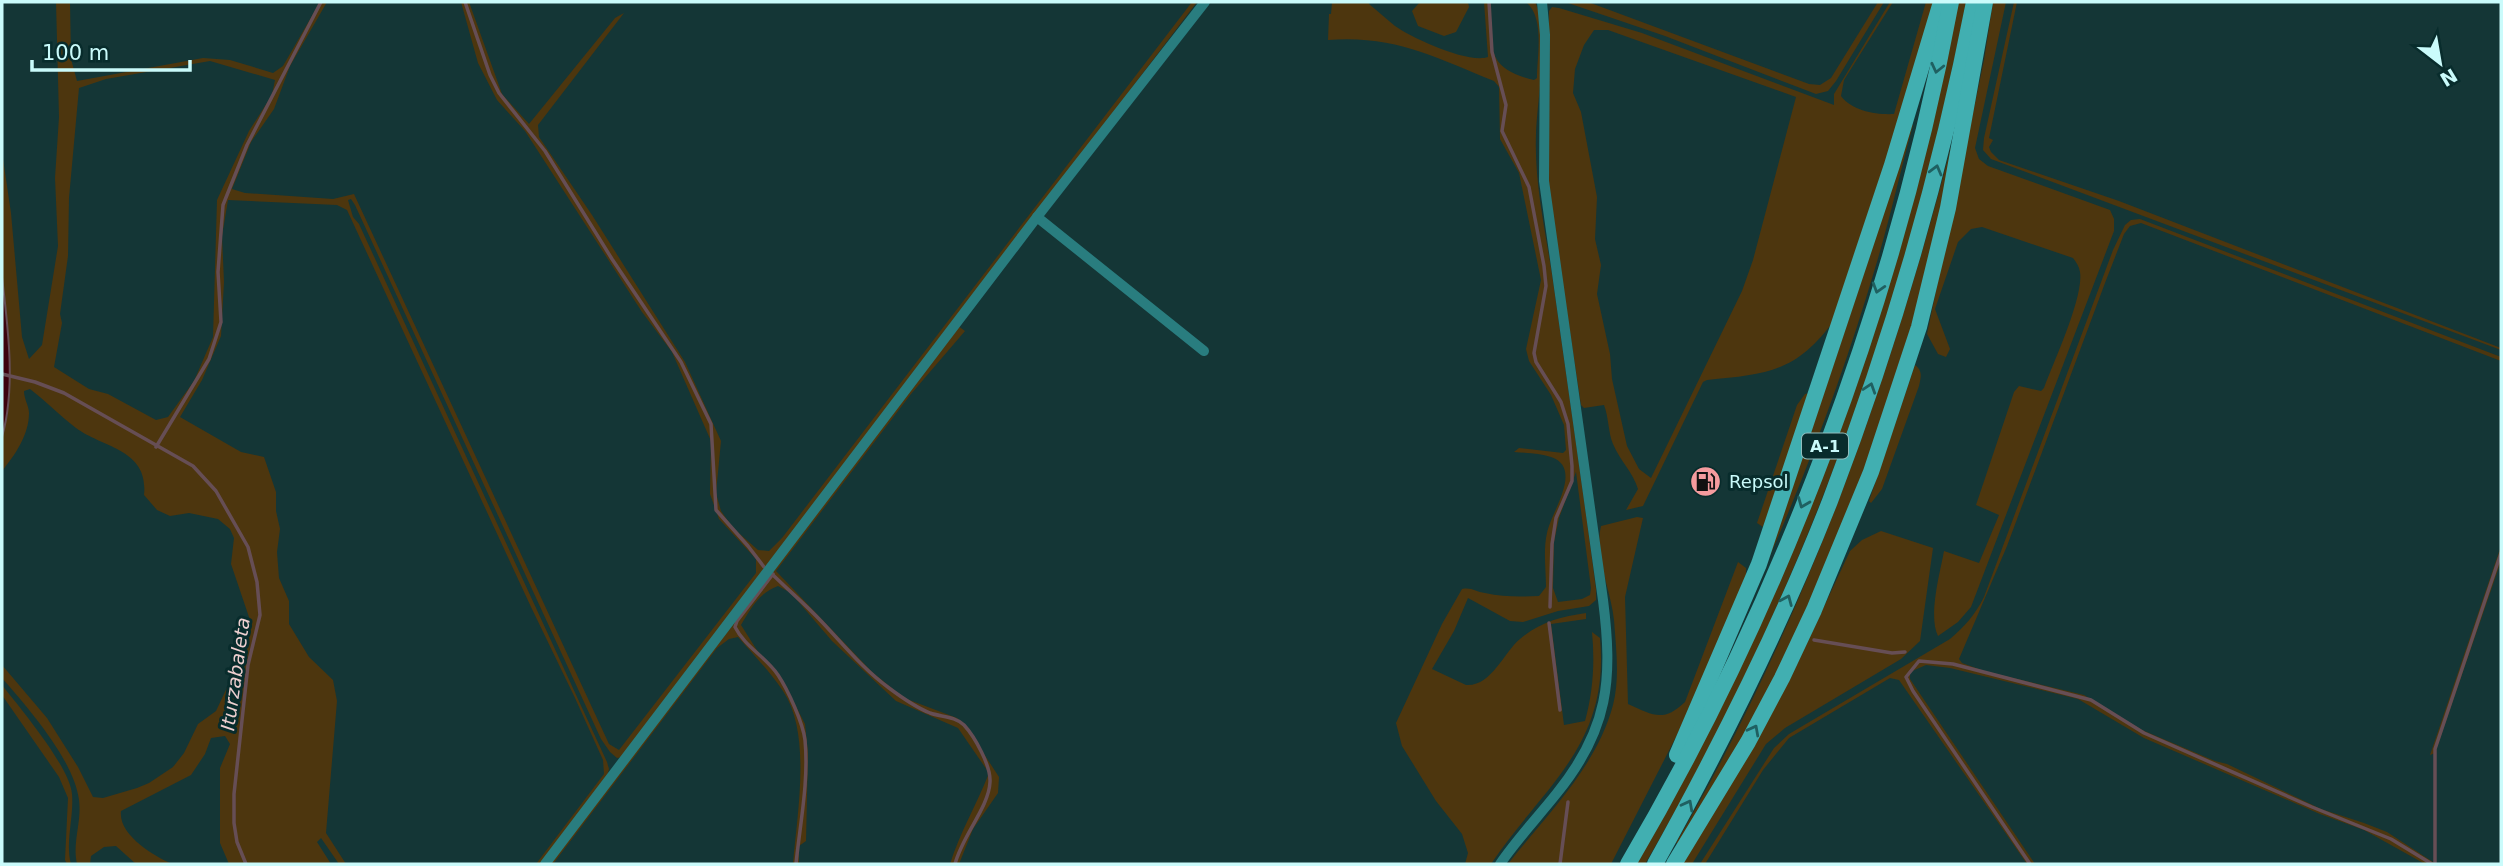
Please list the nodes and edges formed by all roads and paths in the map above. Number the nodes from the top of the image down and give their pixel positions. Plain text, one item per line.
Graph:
1 (1205, 2) edge
2 (1542, 2) edge
3 (1941, 2) edge
4 (1951, 2) edge
5 (1974, 2) edge
6 (1985, 2) edge
7 (1037, 217) junction
8 (1204, 351) dead end
9 (1630, 860) edge
10 (545, 864) edge
11 (1500, 864) edge
12 (1655, 864) edge
13 (1674, 864) edge

1 - 7 street
2 - 11 street
3 - 9 highway
4 -> 9 highway, A-1
12 -> 5 highway, A-1
13 -> 6 highway
7 - 8 street
7 - 10 street

